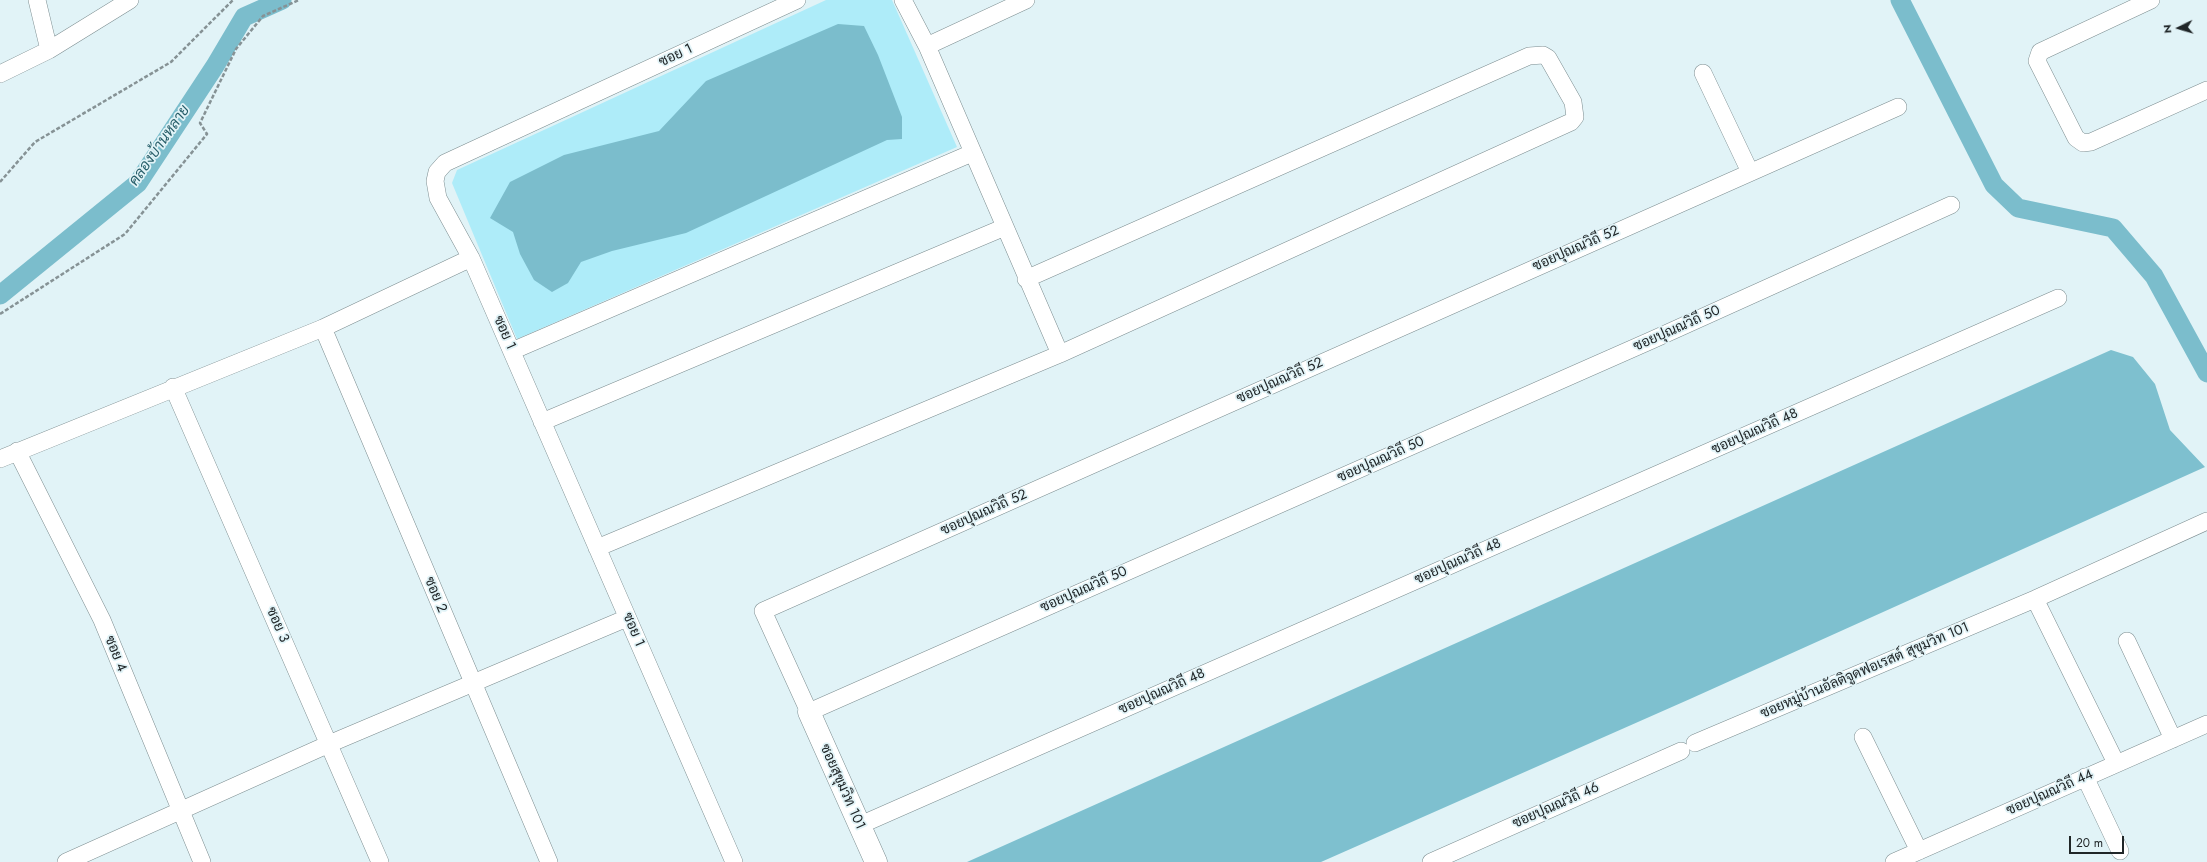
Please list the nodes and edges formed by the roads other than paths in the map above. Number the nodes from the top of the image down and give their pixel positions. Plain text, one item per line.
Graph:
1 (37, 0) edge
2 (130, 0) edge
3 (797, 0) edge
4 (903, 0) edge
5 (1026, 0) edge
6 (2151, 0) edge
7 (927, 46) junction
8 (49, 50) junction
9 (1, 70) edge
10 (1702, 73) dead end
11 (2207, 90) edge
12 (1898, 106) dead end
13 (972, 153) junction
14 (1750, 172) junction
15 (1951, 204) dead end
16 (1005, 227) junction
17 (471, 258) junction
18 (1026, 279) junction
19 (2058, 298) dead end
20 (323, 328) junction
21 (512, 351) junction
22 (1060, 354) junction
23 (173, 387) junction
24 (542, 422) junction
25 (17, 451) junction
26 (0, 459) edge
27 (2207, 521) edge
28 (597, 548) junction
29 (2035, 599) junction
30 (628, 618) junction
31 (2127, 641) dead end
32 (473, 683) junction
33 (809, 712) junction
34 (2207, 724) edge
35 (1863, 737) dead end
36 (2173, 739) junction
37 (329, 744) junction
38 (1688, 747) joint
39 (2116, 763) junction
40 (2085, 777) junction
41 (180, 809) junction
42 (858, 826) junction
43 (1919, 851) junction
44 (2120, 851) dead end
45 (66, 862) edge
46 (202, 862) edge
47 (380, 862) edge
48 (549, 862) edge
49 (734, 862) edge
50 (876, 862) edge
51 (1431, 862) edge
52 (1894, 862) edge

1 - 8 street
2 - 8 street
3 - 17 street, ซอย 1
4 - 7 street
5 - 7 street
6 - 11 street
7 - 13 street
8 - 9 street
10 - 14 street
12 - 14 street, ซอยปุณณวิถี 52
13 - 16 street
13 - 21 street
14 - 33 street, ซอยปุณณวิถี 52
15 - 33 street, ซอยปุณณวิถี 50
16 - 18 street
16 - 24 street
17 - 20 street
17 - 21 street, ซอย 1
18 - 22 street
18 - 22 street
19 - 42 street, ซอยปุณณวิถี 48
20 - 23 street
20 - 32 street, ซอย 2
21 - 24 street, ซอย 1
22 - 28 street
23 - 25 street
23 - 37 street, ซอย 3
24 - 28 street, ซอย 1
25 - 26 street
25 - 41 street, ซอย 4
27 - 29 street, ซอยหมู่บ้านอัลติจูดฟอเรสต์ สุขุมวิท 101
28 - 30 street, ซอย 1
29 - 38 street, ซอยหมู่บ้านอัลติจูดฟอเรสต์ สุขุมวิท 101
29 - 39 street
30 - 32 street
30 - 49 street, ซอย 1
31 - 36 street
32 - 37 street
32 - 48 street, ซอย 2
33 - 42 street, ซอยสุขุมวิท 101
34 - 36 street, ซอยปุณณวิถี 44
35 - 43 street
36 - 39 street, ซอยปุณณวิถี 44
37 - 41 street
37 - 47 street, ซอย 3
38 - 51 street, ซอยปุณณวิถี 46
39 - 40 street, ซอยปุณณวิถี 44
40 - 43 street, ซอยปุณณวิถี 44
40 - 44 street
41 - 45 street
41 - 46 street, ซอย 4
42 - 50 street, ซอยสุขุมวิท 101
43 - 52 street, ซอยปุณณวิถี 44

